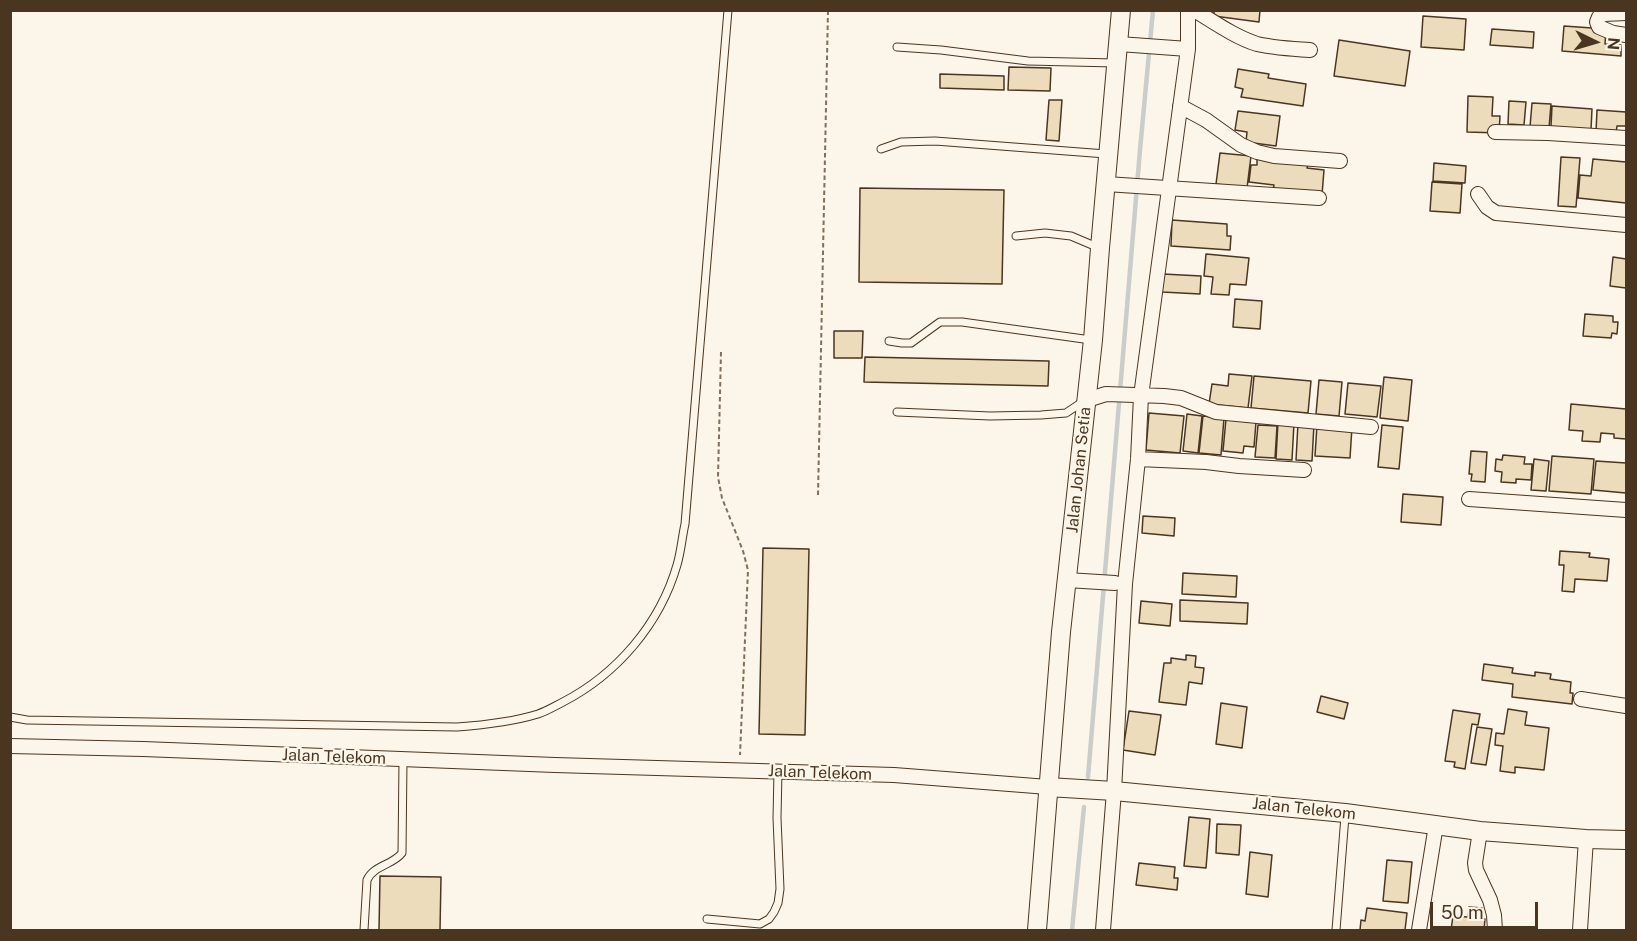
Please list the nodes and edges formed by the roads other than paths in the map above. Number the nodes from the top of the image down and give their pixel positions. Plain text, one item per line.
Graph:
1 (728, 10) edge
2 (1121, 10) edge
3 (1188, 10) edge
4 (1194, 10) edge
5 (1626, 13) edge
6 (1626, 36) edge
7 (897, 47) dead end
8 (1188, 49) junction
9 (1310, 50) dead end
10 (1118, 54) junction
11 (1180, 106) junction
12 (1495, 132) dead end
13 (1626, 138) edge
14 (881, 150) dead end
15 (1108, 154) junction
16 (1340, 161) dead end
17 (1115, 185) junction
18 (1170, 188) junction
19 (1478, 194) dead end
20 (1319, 198) dead end
21 (1626, 225) edge
22 (1016, 236) dead end
23 (1100, 248) junction
24 (1093, 340) junction
25 (889, 341) dead end
26 (1136, 395) junction
27 (1087, 400) junction
28 (897, 412) dead end
29 (1371, 427) dead end
30 (1138, 459) junction
31 (1304, 470) dead end
32 (1469, 499) dead end
33 (1626, 510) edge
34 (1073, 580) junction
35 (1115, 583) dead end
36 (1581, 699) dead end
37 (1626, 706) edge
38 (10, 717) edge
39 (10, 746) edge
40 (403, 760) junction
41 (778, 771) junction
42 (1048, 787) junction
43 (1114, 791) junction
44 (1345, 813) junction
45 (1436, 825) junction
46 (1480, 831) junction
47 (1586, 839) junction
48 (1626, 840) edge
49 (707, 919) dead end
50 (364, 930) edge
51 (1037, 930) edge
52 (1103, 930) edge
53 (1336, 930) edge
54 (1419, 930) edge
55 (1495, 930) edge
56 (1580, 930) edge

1 - 38 lane
2 - 10 main road, Jalan Johan Setia
3 - 8 street
4 - 9 street
5 - 6 street
7 - 10 lane
8 - 10 street
8 - 11 street
10 - 15 main road, Jalan Johan Setia
11 - 16 street
11 - 18 street
12 - 13 street
14 - 15 lane
15 - 17 main road, Jalan Johan Setia
17 - 18 street
17 - 23 main road, Jalan Johan Setia
18 - 20 street
18 - 26 street
19 - 21 street
22 - 23 lane
23 - 24 main road, Jalan Johan Setia
24 - 25 lane
24 - 27 main road, Jalan Johan Setia
26 - 27 street
26 - 29 street
26 - 30 street
27 - 28 lane
27 - 34 main road, Jalan Johan Setia
30 - 31 street
30 - 43 street
32 - 33 street
34 - 35 street
34 - 42 main road, Jalan Johan Setia
36 - 37 street
39 - 40 street, Jalan Telekom
40 - 41 street, Jalan Telekom
40 - 50 lane
41 - 42 street, Jalan Telekom
41 - 49 lane
42 - 43 main road, Jalan Telekom
42 - 51 main road, Jalan Johan Setia
43 - 44 main road, Jalan Telekom
43 - 52 street
44 - 45 main road, Jalan Telekom
44 - 53 lane
45 - 46 main road, Jalan Telekom
45 - 54 street
46 - 47 main road, Jalan Telekom
46 - 55 street
47 - 48 main road, Jalan Telekom
47 - 56 street

